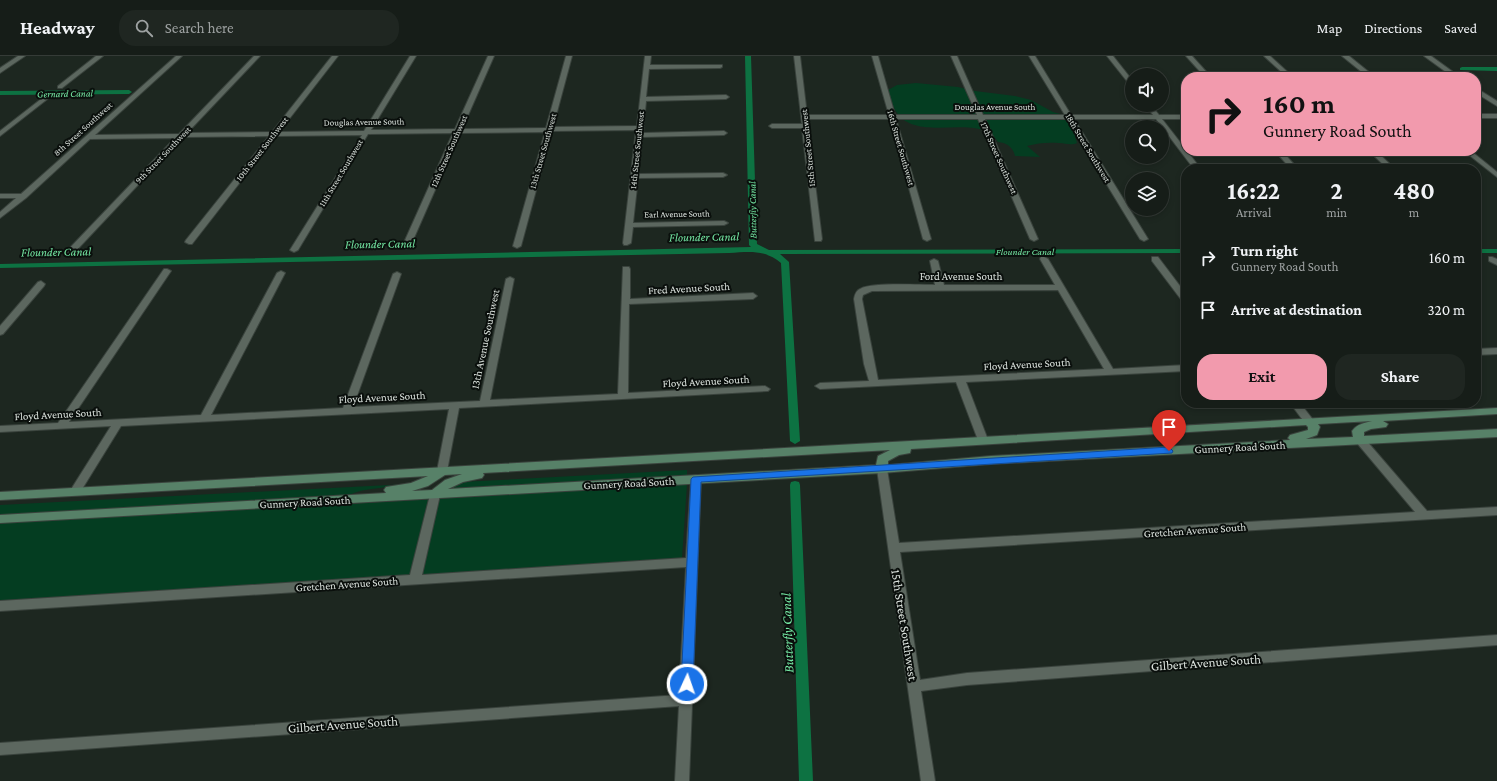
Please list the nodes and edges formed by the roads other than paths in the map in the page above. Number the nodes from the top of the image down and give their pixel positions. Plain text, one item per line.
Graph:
1 (22, 56) edge
2 (100, 56) edge
3 (178, 56) edge
4 (257, 56) edge
5 (335, 56) edge
6 (413, 56) edge
7 (491, 56) edge
8 (569, 56) edge
9 (648, 56) edge
10 (798, 56) edge
11 (875, 56) edge
12 (954, 56) edge
13 (1032, 56) edge
14 (1110, 56) edge
15 (1189, 56) edge
16 (1267, 56) edge
17 (1345, 56) edge
18 (1427, 56) edge
19 (720, 66) dead end
20 (647, 67) junction
21 (0, 71) edge
22 (1203, 72) edge
23 (1285, 72) edge
24 (1366, 72) edge
25 (1450, 72) edge
26 (1125, 75) edge
27 (60, 87) dead end
28 (1481, 93) edge
29 (47, 97) dead end
30 (726, 97) dead end
31 (643, 99) junction
32 (1497, 104) edge
33 (1153, 112) edge
34 (1481, 116) edge
35 (1497, 116) edge
36 (805, 117) junction
37 (893, 117) junction
38 (981, 117) junction
39 (1069, 117) junction
40 (1157, 117) junction
41 (1181, 117) edge
42 (772, 126) dead end
43 (806, 126) junction
44 (549, 130) junction
45 (458, 131) junction
46 (366, 132) junction
47 (639, 132) junction
48 (724, 133) dead end
49 (0, 134) edge
50 (274, 134) junction
51 (182, 135) junction
52 (88, 137) junction
53 (1181, 147) edge
54 (1188, 156) edge
55 (1283, 156) edge
56 (1378, 156) edge
57 (1473, 156) edge
58 (1194, 164) edge
59 (1290, 164) edge
60 (1386, 164) edge
61 (723, 175) dead end
62 (1497, 175) edge
63 (634, 176) junction
64 (0, 196) edge
65 (23, 196) junction
66 (0, 216) edge
67 (724, 223) dead end
68 (629, 225) junction
69 (818, 239) dead end
70 (927, 239) dead end
71 (1034, 239) dead end
72 (1144, 239) dead end
73 (189, 242) dead end
74 (627, 243) dead end
75 (517, 246) dead end
76 (406, 247) dead end
77 (294, 250) dead end
78 (69, 253) dead end
79 (1044, 259) dead end
80 (1155, 259) dead end
81 (934, 261) dead end
82 (626, 269) dead end
83 (167, 271) dead end
84 (281, 273) dead end
85 (397, 274) dead end
86 (510, 279) dead end
87 (41, 284) dead end
88 (940, 287) junction
89 (1060, 287) junction
90 (1181, 293) edge
91 (753, 296) dead end
92 (625, 302) junction
93 (0, 332) edge
94 (1481, 350) edge
95 (1497, 351) edge
96 (1181, 368) edge
97 (1110, 372) junction
98 (960, 379) junction
99 (874, 383) junction
100 (820, 386) dead end
101 (765, 390) dead end
102 (623, 397) junction
103 (484, 404) junction
104 (454, 406) junction
105 (1300, 408) edge
106 (347, 411) junction
107 (1496, 411) edge
108 (204, 419) junction
109 (1309, 421) junction
110 (118, 423) junction
111 (61, 426) junction
112 (0, 429) edge
113 (1497, 433) edge
114 (1035, 437) junction
115 (983, 440) junction
116 (1361, 441) junction
117 (1169, 451) junction
118 (518, 466) junction
119 (882, 469) junction
120 (442, 471) junction
121 (696, 479) junction
122 (75, 491) junction
123 (435, 495) junction
124 (0, 496) edge
125 (348, 500) junction
126 (1497, 511) edge
127 (1425, 516) junction
128 (0, 519) edge
129 (894, 548) junction
130 (693, 562) junction
131 (415, 580) junction
132 (0, 606) edge
133 (1497, 640) edge
134 (914, 686) junction
135 (686, 700) junction
136 (0, 749) edge
137 (682, 781) edge
138 (928, 781) edge

1 - 21 street
2 - 27 street
3 - 52 street, 8th Street Southwest
4 - 51 street, 9th Street Southwest
5 - 50 street, 10th Street Southwest
6 - 46 street, 11th Street Southwest
7 - 45 street, 12th Street Southwest
8 - 44 street, 13th Street Southwest
9 - 20 street, 14th Street Southwest
10 - 36 street, 15th Street Southwest
11 - 37 street, 16th Street Southwest
12 - 38 street, 17th Street Southwest
13 - 39 street, 18th Street Southwest
14 - 26 street
15 - 22 street
16 - 23 street
17 - 24 street
18 - 25 street
19 - 20 street
20 - 31 street, 14th Street Southwest
28 - 32 street
29 - 49 street
30 - 31 street
31 - 47 street, 14th Street Southwest
33 - 40 street
34 - 35 street
36 - 37 street, Douglas Avenue South
36 - 43 street, 15th Street Southwest
37 - 38 street, Douglas Avenue South
37 - 70 street, 16th Street Southwest
38 - 39 street, Douglas Avenue South
38 - 71 street, 17th Street Southwest
39 - 40 street, Douglas Avenue South
39 - 72 street, 18th Street Southwest
40 - 41 street, Douglas Avenue South
40 - 53 street
42 - 43 street
43 - 69 street, 15th Street Southwest
44 - 45 street, Douglas Avenue South
44 - 47 street, Douglas Avenue South
44 - 75 street, 13th Street Southwest
45 - 46 street, Douglas Avenue South
45 - 76 street, 12th Street Southwest
46 - 50 street, Douglas Avenue South
46 - 77 street, 11th Street Southwest
47 - 48 street, Douglas Avenue South
47 - 63 street, 14th Street Southwest
50 - 51 street, Douglas Avenue South
50 - 73 street, 10th Street Southwest
51 - 52 street, Douglas Avenue South
51 - 78 street, 9th Street Southwest
52 - 65 street, 8th Street Southwest
54 - 58 street
55 - 59 street
56 - 60 street
57 - 62 street
61 - 63 street
63 - 68 street, 14th Street Southwest
64 - 65 street
65 - 66 street, 8th Street Southwest
67 - 68 street, Earl Avenue South
68 - 74 street, 14th Street Southwest
79 - 89 street
80 - 90 street
81 - 88 street
82 - 92 street
83 - 111 street
84 - 108 street
85 - 106 street
86 - 103 street, 13th Avenue Southwest
87 - 93 street
88 - 89 street, Ford Avenue South
88 - 99 street, Ford Avenue South
89 - 97 street
91 - 92 street, Fred Avenue South
92 - 102 street
94 - 95 street
96 - 97 street, Floyd Avenue South
97 - 98 street, Floyd Avenue South
98 - 99 street, Floyd Avenue South
98 - 115 street
99 - 100 street, Floyd Avenue South
101 - 102 street, Floyd Avenue South
102 - 103 street, Floyd Avenue South
103 - 104 street, Floyd Avenue South
104 - 106 street, Floyd Avenue South
104 - 120 street
105 - 109 street
106 - 108 street, Floyd Avenue South
107 - 109 main road, Gunnery Road South
107 - 116 main road
108 - 110 street, Floyd Avenue South
109 - 114 main road, Gunnery Road South
109 - 117 main road
110 - 111 street, Floyd Avenue South
110 - 122 street
111 - 112 street, Floyd Avenue South
113 - 116 main road, Gunnery Road South
114 - 115 main road, Gunnery Road South
114 - 119 main road
115 - 118 main road, Gunnery Road South
116 - 117 main road, Gunnery Road South
116 - 127 street
117 - 119 main road, Gunnery Road South
118 - 120 main road, Gunnery Road South
118 - 123 main road
119 - 121 main road, Gunnery Road South
119 - 129 street, 15th Street Southwest
120 - 122 main road, Gunnery Road South
120 - 125 main road
121 - 123 main road, Gunnery Road South
121 - 130 street
122 - 124 main road, Gunnery Road South
123 - 125 main road, Gunnery Road South
123 - 131 street
125 - 128 main road, Gunnery Road South
126 - 127 street, Gretchen Avenue South
127 - 129 street, Gretchen Avenue South
129 - 134 street, 15th Street Southwest
130 - 131 street, Gretchen Avenue South
130 - 135 street
131 - 132 street, Gretchen Avenue South
133 - 134 street, Gilbert Avenue South
134 - 138 street, 15th Street Southwest
135 - 136 street, Gilbert Avenue South
135 - 137 street

